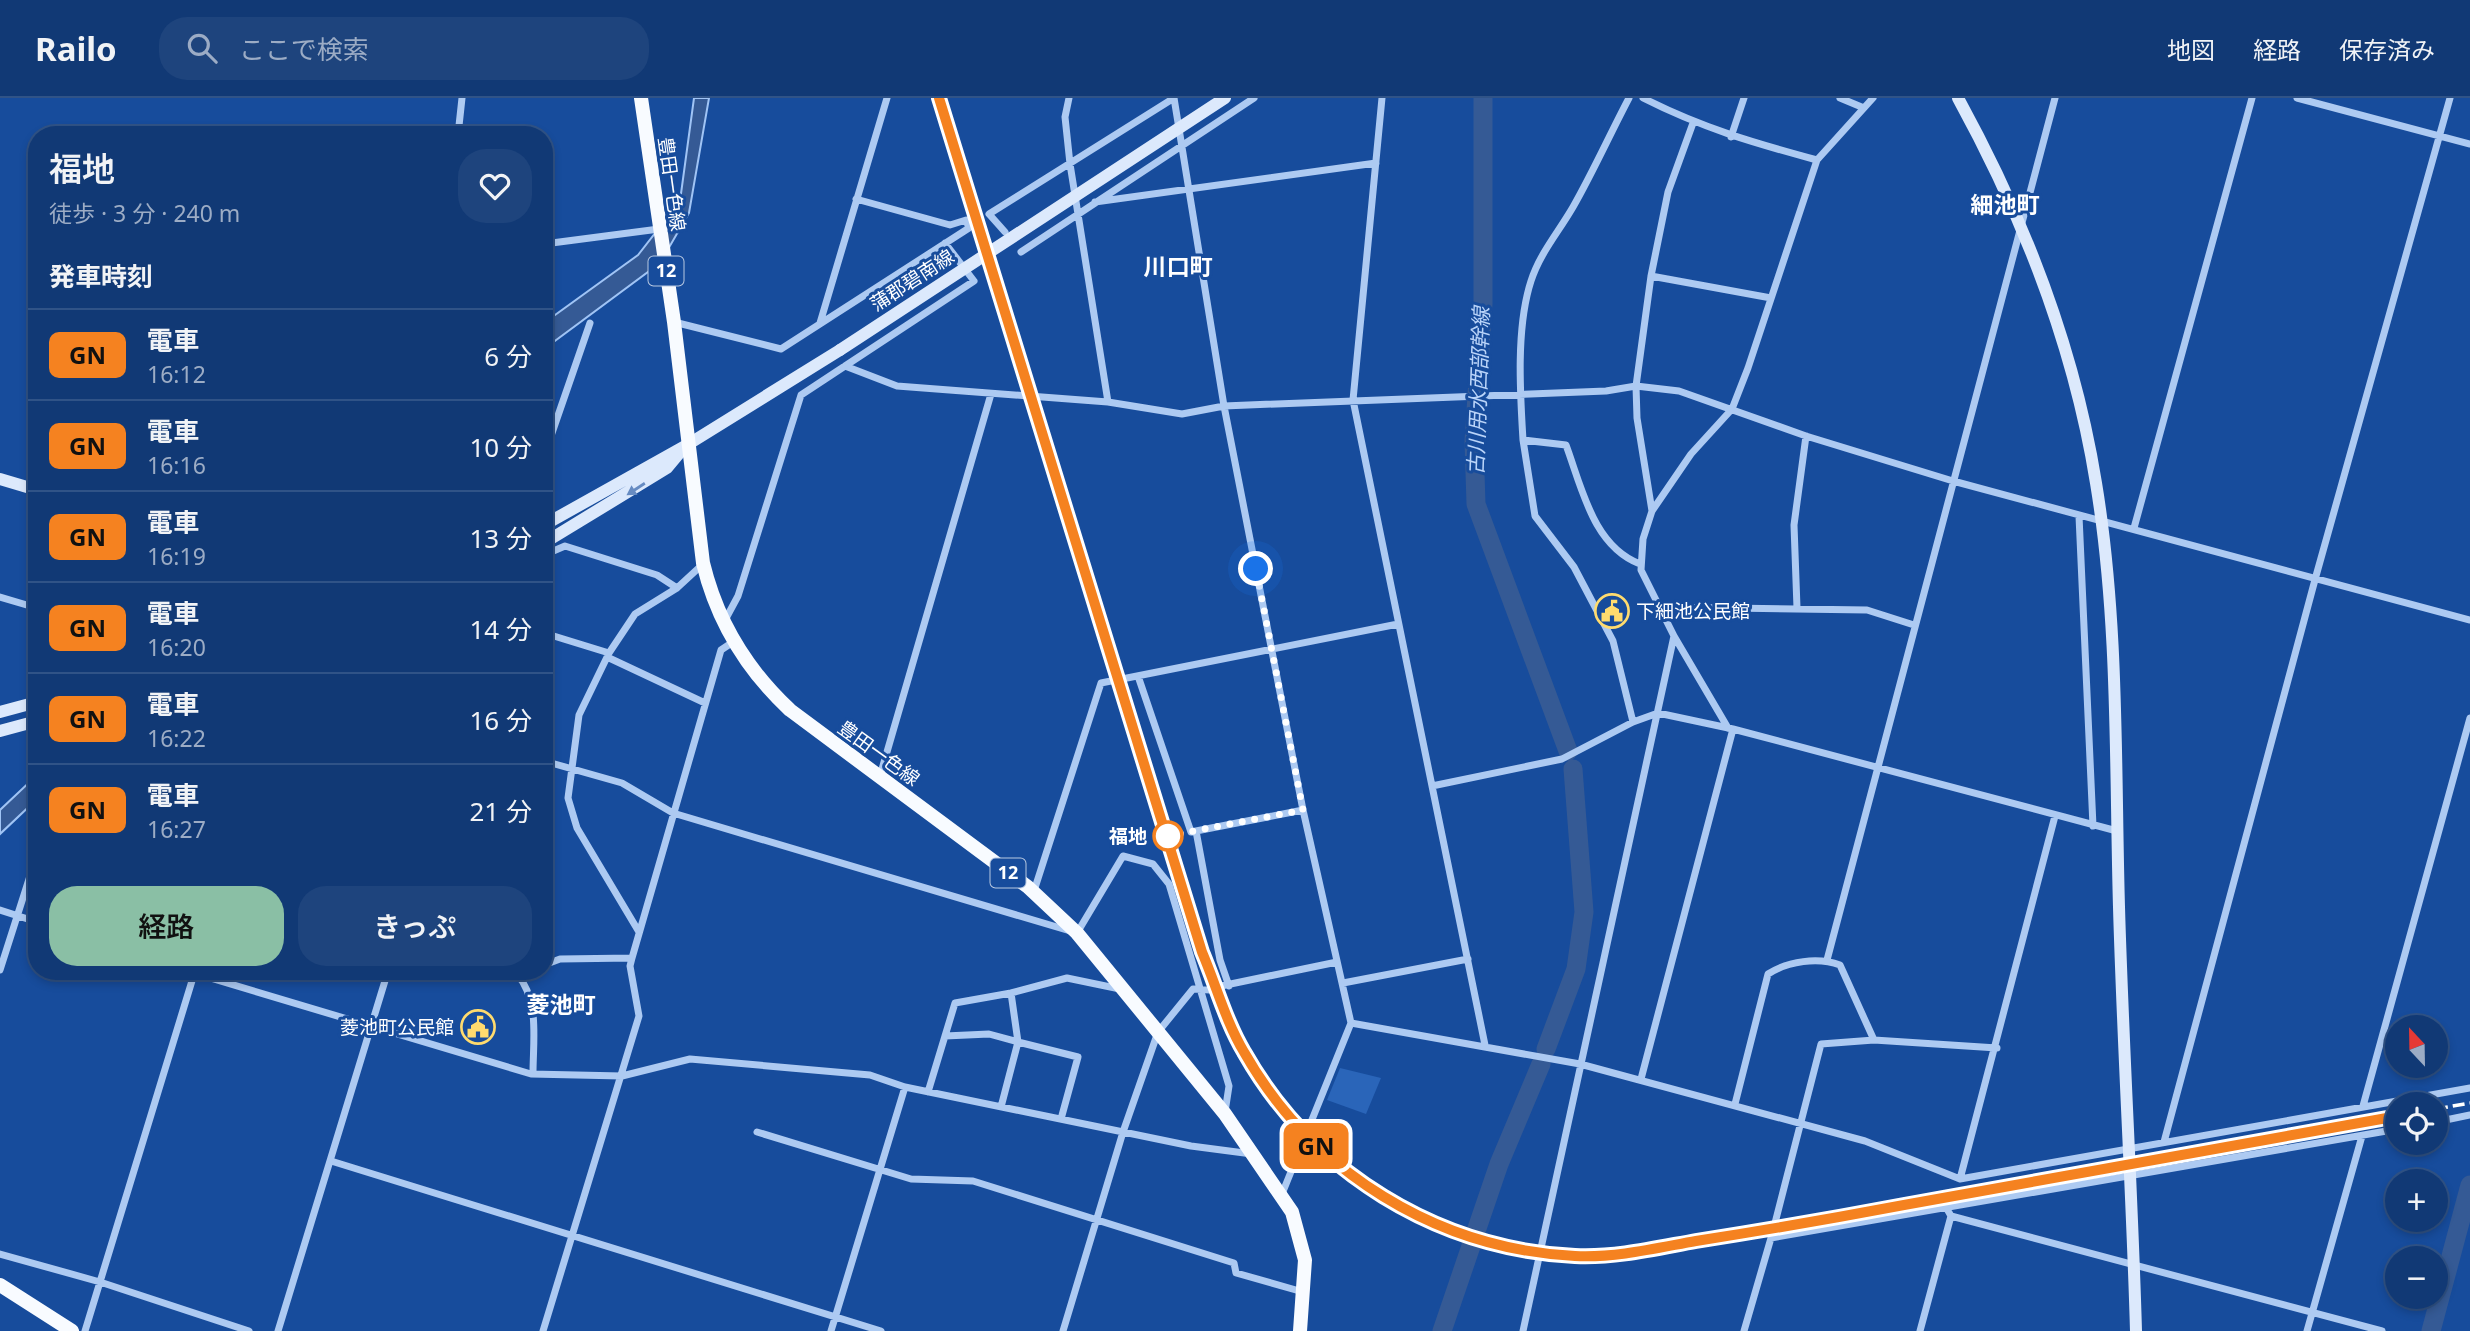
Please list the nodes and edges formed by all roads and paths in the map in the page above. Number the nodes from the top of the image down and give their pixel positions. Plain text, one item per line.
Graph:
1 (463, 98) edge
2 (641, 98) edge
3 (887, 98) edge
4 (1069, 98) edge
5 (1174, 98) edge
6 (1225, 98) edge
7 (1254, 98) edge
8 (1382, 98) edge
9 (1629, 98) edge
10 (1643, 98) edge
11 (1744, 98) edge
12 (1840, 98) edge
13 (1873, 98) edge
14 (1958, 98) edge
15 (2055, 98) edge
16 (2252, 98) edge
17 (2297, 98) edge
18 (2450, 98) edge
19 (1864, 108) junction
20 (1693, 123) junction
21 (459, 126) edge
22 (2441, 136) junction
23 (1731, 138) junction
24 (2470, 144) edge
25 (1180, 146) junction
26 (1818, 160) junction
27 (1376, 163) junction
28 (1070, 164) junction
29 (1188, 190) junction
30 (856, 199) junction
31 (1095, 202) junction
32 (1076, 214) junction
33 (2022, 224) junction
34 (659, 229) junction
35 (1005, 232) dead end
36 (553, 243) edge
37 (945, 243) junction
38 (1021, 252) dead end
39 (1651, 276) junction
40 (1771, 298) junction
41 (674, 322) junction
42 (590, 323) dead end
43 (820, 323) junction
44 (845, 366) junction
45 (1636, 386) junction
46 (991, 394) junction
47 (1520, 396) junction
48 (1353, 400) junction
49 (1108, 402) junction
50 (1224, 406) junction
51 (1732, 409) junction
52 (553, 430) edge
53 (1806, 436) junction
54 (1523, 440) junction
55 (687, 445) junction
56 (0, 479) edge
57 (1953, 481) junction
58 (28, 487) edge
59 (1652, 511) junction
60 (2079, 516) junction
61 (553, 520) edge
62 (2102, 521) junction
63 (2134, 528) junction
64 (553, 538) edge
65 (553, 552) edge
66 (704, 563) junction
67 (1640, 564) junction
68 (2316, 576) junction
69 (677, 587) junction
70 (0, 597) edge
71 (28, 605) edge
72 (1659, 607) junction
73 (1797, 608) junction
74 (2470, 620) edge
75 (724, 622) junction
76 (1398, 624) junction
77 (1914, 625) junction
78 (553, 636) edge
79 (1674, 636) junction
80 (733, 642) junction
81 (1273, 650) junction
82 (608, 655) junction
83 (1138, 676) junction
84 (705, 702) junction
85 (28, 704) edge
86 (0, 712) edge
87 (1657, 713) junction
88 (2470, 718) edge
89 (1633, 722) junction
90 (28, 723) edge
91 (1731, 729) junction
92 (0, 731) edge
93 (553, 764) edge
94 (1876, 768) junction
95 (571, 769) junction
96 (880, 777) junction
97 (1432, 786) junction
98 (1303, 810) junction
99 (673, 813) junction
100 (2055, 816) junction
101 (2094, 825) junction
102 (1196, 831) junction
103 (2117, 831) junction
104 (28, 881) edge
105 (1033, 892) junction
106 (0, 910) edge
107 (17, 915) junction
108 (28, 919) edge
109 (639, 932) junction
110 (1077, 933) junction
111 (632, 958) junction
112 (1468, 959) junction
113 (1827, 960) junction
114 (553, 962) edge
115 (1338, 962) junction
116 (0, 970) edge
117 (190, 980) edge
118 (219, 980) edge
119 (385, 980) edge
120 (523, 980) edge
121 (1343, 984) junction
122 (1199, 988) junction
123 (1121, 989) junction
124 (1210, 990) dead end
125 (1011, 993) junction
126 (1351, 1023) junction
127 (372, 1025) junction
128 (1158, 1032) junction
129 (945, 1037) junction
130 (1874, 1040) junction
131 (1018, 1042) junction
132 (1485, 1045) junction
133 (1997, 1048) junction
134 (1580, 1064) junction
135 (533, 1074) junction
136 (622, 1076) junction
137 (1641, 1080) junction
138 (905, 1087) junction
139 (2470, 1088) edge
140 (928, 1092) junction
141 (1735, 1104) junction
142 (2363, 1106) junction
143 (1001, 1107) junction
144 (1225, 1114) junction
145 (2470, 1115) edge
146 (1061, 1119) junction
147 (2448, 1120) edge
148 (1803, 1124) junction
149 (757, 1132) dead end
150 (1123, 1132) junction
151 (2385, 1132) edge
152 (2362, 1136) junction
153 (2164, 1142) junction
154 (2129, 1149) junction
155 (1252, 1154) junction
156 (331, 1161) junction
157 (880, 1169) junction
158 (2130, 1177) junction
159 (1960, 1180) junction
160 (1282, 1194) junction
161 (1949, 1213) junction
162 (1097, 1219) junction
163 (1775, 1223) dead end
164 (572, 1235) junction
165 (0, 1254) edge
166 (2133, 1265) junction
167 (100, 1282) junction
168 (0, 1285) edge
169 (1304, 1292) junction
170 (2312, 1312) junction
171 (835, 1316) junction
172 (72, 1331) edge
173 (85, 1331) edge
174 (249, 1331) edge
175 (278, 1331) edge
176 (544, 1331) edge
177 (831, 1331) edge
178 (881, 1331) edge
179 (1063, 1331) edge
180 (1300, 1331) edge
181 (1523, 1331) edge
182 (1744, 1331) edge
183 (1920, 1331) edge
184 (2136, 1331) edge
185 (2307, 1331) edge
186 (2382, 1331) edge

1 - 21 street
2 - 34 main road, 豊田一色線 / 12
3 - 30 street
4 - 28 street
5 - 25 street
5 - 28 street
6 - 55 street, 蒲郡碧南線, bridge
7 - 25 street
8 - 27 street
9 - 47 street
10 - 20 street
11 - 23 street
12 - 19 street
13 - 19 street
14 - 33 street
15 - 33 street
16 - 63 street
17 - 22 street
18 - 22 street
19 - 26 street
20 - 23 street
20 - 39 street
22 - 24 street
22 - 68 street
23 - 26 street
25 - 29 street
25 - 31 street
26 - 40 street
27 - 29 street
27 - 48 street
28 - 32 street
28 - 35 street
29 - 31 street
29 - 50 street
30 - 37 street
30 - 43 street
31 - 32 street
32 - 38 street
32 - 49 street
33 - 57 street
33 - 62 street
34 - 36 street
34 - 41 main road, 豊田一色線 / 12
37 - 43 street
37 - 44 street
39 - 40 street
39 - 45 street
40 - 51 street
41 - 43 street
41 - 55 main road, 豊田一色線 / 12
42 - 52 street
44 - 46 street
44 - 75 street
45 - 47 street
45 - 51 street
45 - 59 street
46 - 49 street
46 - 96 street
47 - 48 street
47 - 54 street
48 - 50 street
48 - 76 street
49 - 50 street
50 - 81 street
51 - 53 street
51 - 59 street
53 - 57 street
53 - 73 street
54 - 67 street
54 - 89 street
55 - 61 street, 蒲郡碧南線
55 -> 64 street, 蒲郡碧南線
55 - 66 main road, 豊田一色線 / 12
56 - 58 street
57 - 60 street
57 - 77 street
59 - 67 street
60 - 62 street
60 - 101 street
62 - 63 street
62 - 103 street
63 - 68 street
65 - 69 street
66 - 69 street
66 - 75 main road, 豊田一色線 / 12
67 - 72 street
68 - 74 street
68 - 153 street
69 - 82 street
70 - 71 street
72 - 73 street
72 - 79 street
73 - 77 street
75 - 80 main road, 豊田一色線 / 12
76 - 81 street
76 - 97 street
77 - 94 street
78 - 82 street
79 - 87 street
79 - 91 street
80 - 84 street
80 - 96 main road, 豊田一色線 / 12
81 - 83 street
81 - 98 street
82 - 84 street
82 - 95 street
83 - 102 street
83 - 105 street
84 - 99 street
85 - 86 street
87 - 89 street
87 - 91 street
87 - 134 street
88 - 142 street
89 - 97 street
90 - 92 street
91 - 94 street
91 - 137 street
93 - 95 street
94 - 100 street
94 - 113 street
95 - 99 street
95 - 109 street
96 - 105 main road, 豊田一色線 / 12
97 - 112 street
98 - 102 street
98 - 115 street
99 - 109 street
99 - 110 street
100 - 101 street
100 - 133 street
101 - 103 street
102 - 115 street
103 - 154 street
104 - 107 street
105 - 110 main road, 豊田一色線 / 12
106 - 107 street
107 - 108 street
107 - 116 street
109 - 111 street
110 - 122 street
110 - 123 main road, 豊田一色線 / 12
111 - 114 street
111 - 136 street
112 - 121 street
112 - 132 street
113 - 130 street
113 - 141 street
115 - 121 street
117 - 167 street
118 - 127 street
119 - 127 street
120 - 135 street
121 - 126 street
122 - 124 street
122 - 128 street
122 - 144 street
123 - 125 street
123 - 128 main road, 豊田一色線 / 12
125 - 129 street
125 - 131 street
126 - 132 street
126 - 160 street
127 - 135 street
127 - 156 street
128 - 144 main road, 豊田一色線 / 12
128 - 150 street
129 - 131 street
129 - 140 street
130 - 133 street
130 - 148 street
131 - 143 street
131 - 146 street
132 - 134 street
133 - 159 street
134 - 137 street
134 - 181 street
135 - 136 street
136 - 138 street
136 - 164 street
137 - 141 street
138 - 140 street
138 - 157 street
139 - 142 street
140 - 143 street
141 - 148 street
142 - 153 street
143 - 146 street
144 - 155 main road, 豊田一色線 / 12
145 - 147 street
146 - 150 street
148 - 159 street
148 - 163 street
149 - 157 street
150 - 155 street
150 - 162 street
151 - 152 street
152 - 158 street
152 - 170 street
153 - 154 street
154 - 158 street
154 - 159 street
155 - 160 main road, 豊田一色線 / 12
156 - 164 street
156 - 175 street
157 - 162 street
157 - 171 street
158 - 161 street
158 - 166 street
160 - 169 main road, 豊田一色線 / 12
161 - 166 street
161 - 182 street
161 - 183 street
162 - 169 street
162 - 179 street
164 - 171 street
164 - 176 street
165 - 167 street
166 - 170 street
166 - 184 street
167 - 173 street
167 - 174 street
168 - 172 main road
169 - 180 main road, 豊田一色線 / 12
170 - 185 street
170 - 186 street
171 - 177 street
171 - 178 street

